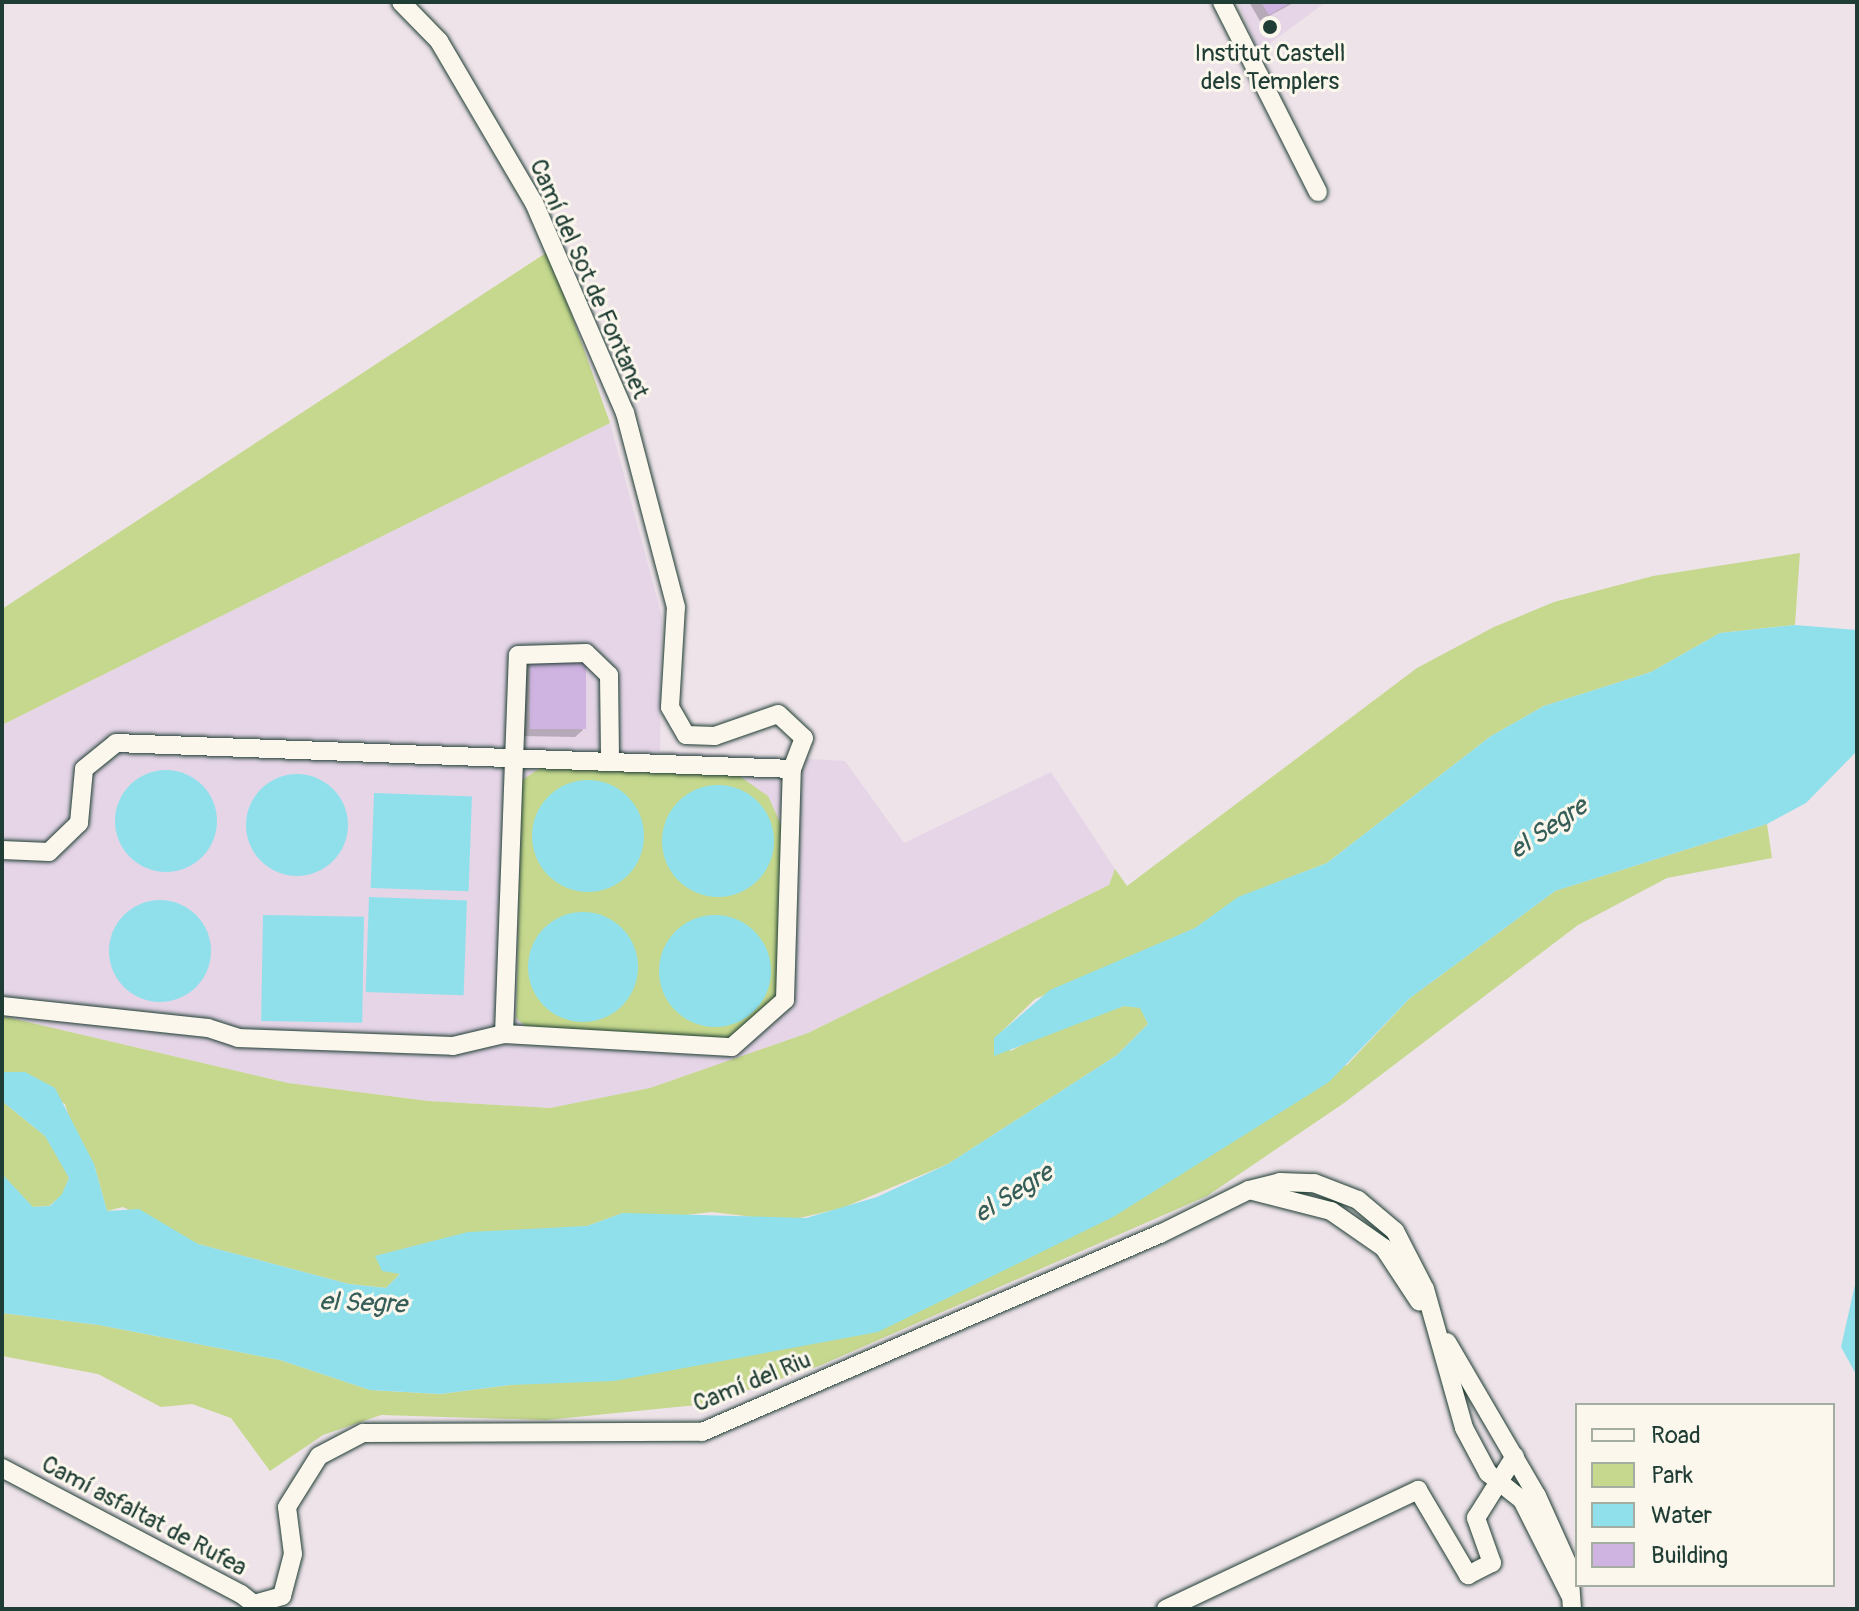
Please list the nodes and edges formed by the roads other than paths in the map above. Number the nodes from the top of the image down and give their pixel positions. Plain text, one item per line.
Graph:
1 (401, 2) edge
2 (1222, 2) edge
3 (1318, 192) dead end
4 (514, 759) junction
5 (610, 762) junction
6 (793, 763) junction
7 (2, 850) edge
8 (2, 1006) edge
9 (504, 1034) junction
10 (1439, 1331) junction
11 (1515, 1456) junction
12 (2, 1468) edge
13 (1496, 1479) junction
14 (1571, 1602) edge
15 (259, 1606) edge
16 (1166, 1609) edge

1 - 6 street, Camí del Sot de Fontanet
2 - 3 street
4 - 5 street
4 - 5 street
4 - 7 street
4 - 9 street
5 - 6 street
6 - 9 street
8 - 9 street
10 - 11 street
10 - 13 street
10 - 15 street, Camí del Riu
11 - 13 street
11 - 14 street
12 - 15 street, Camí asfaltat de Rufea
13 - 14 street
13 - 16 street

